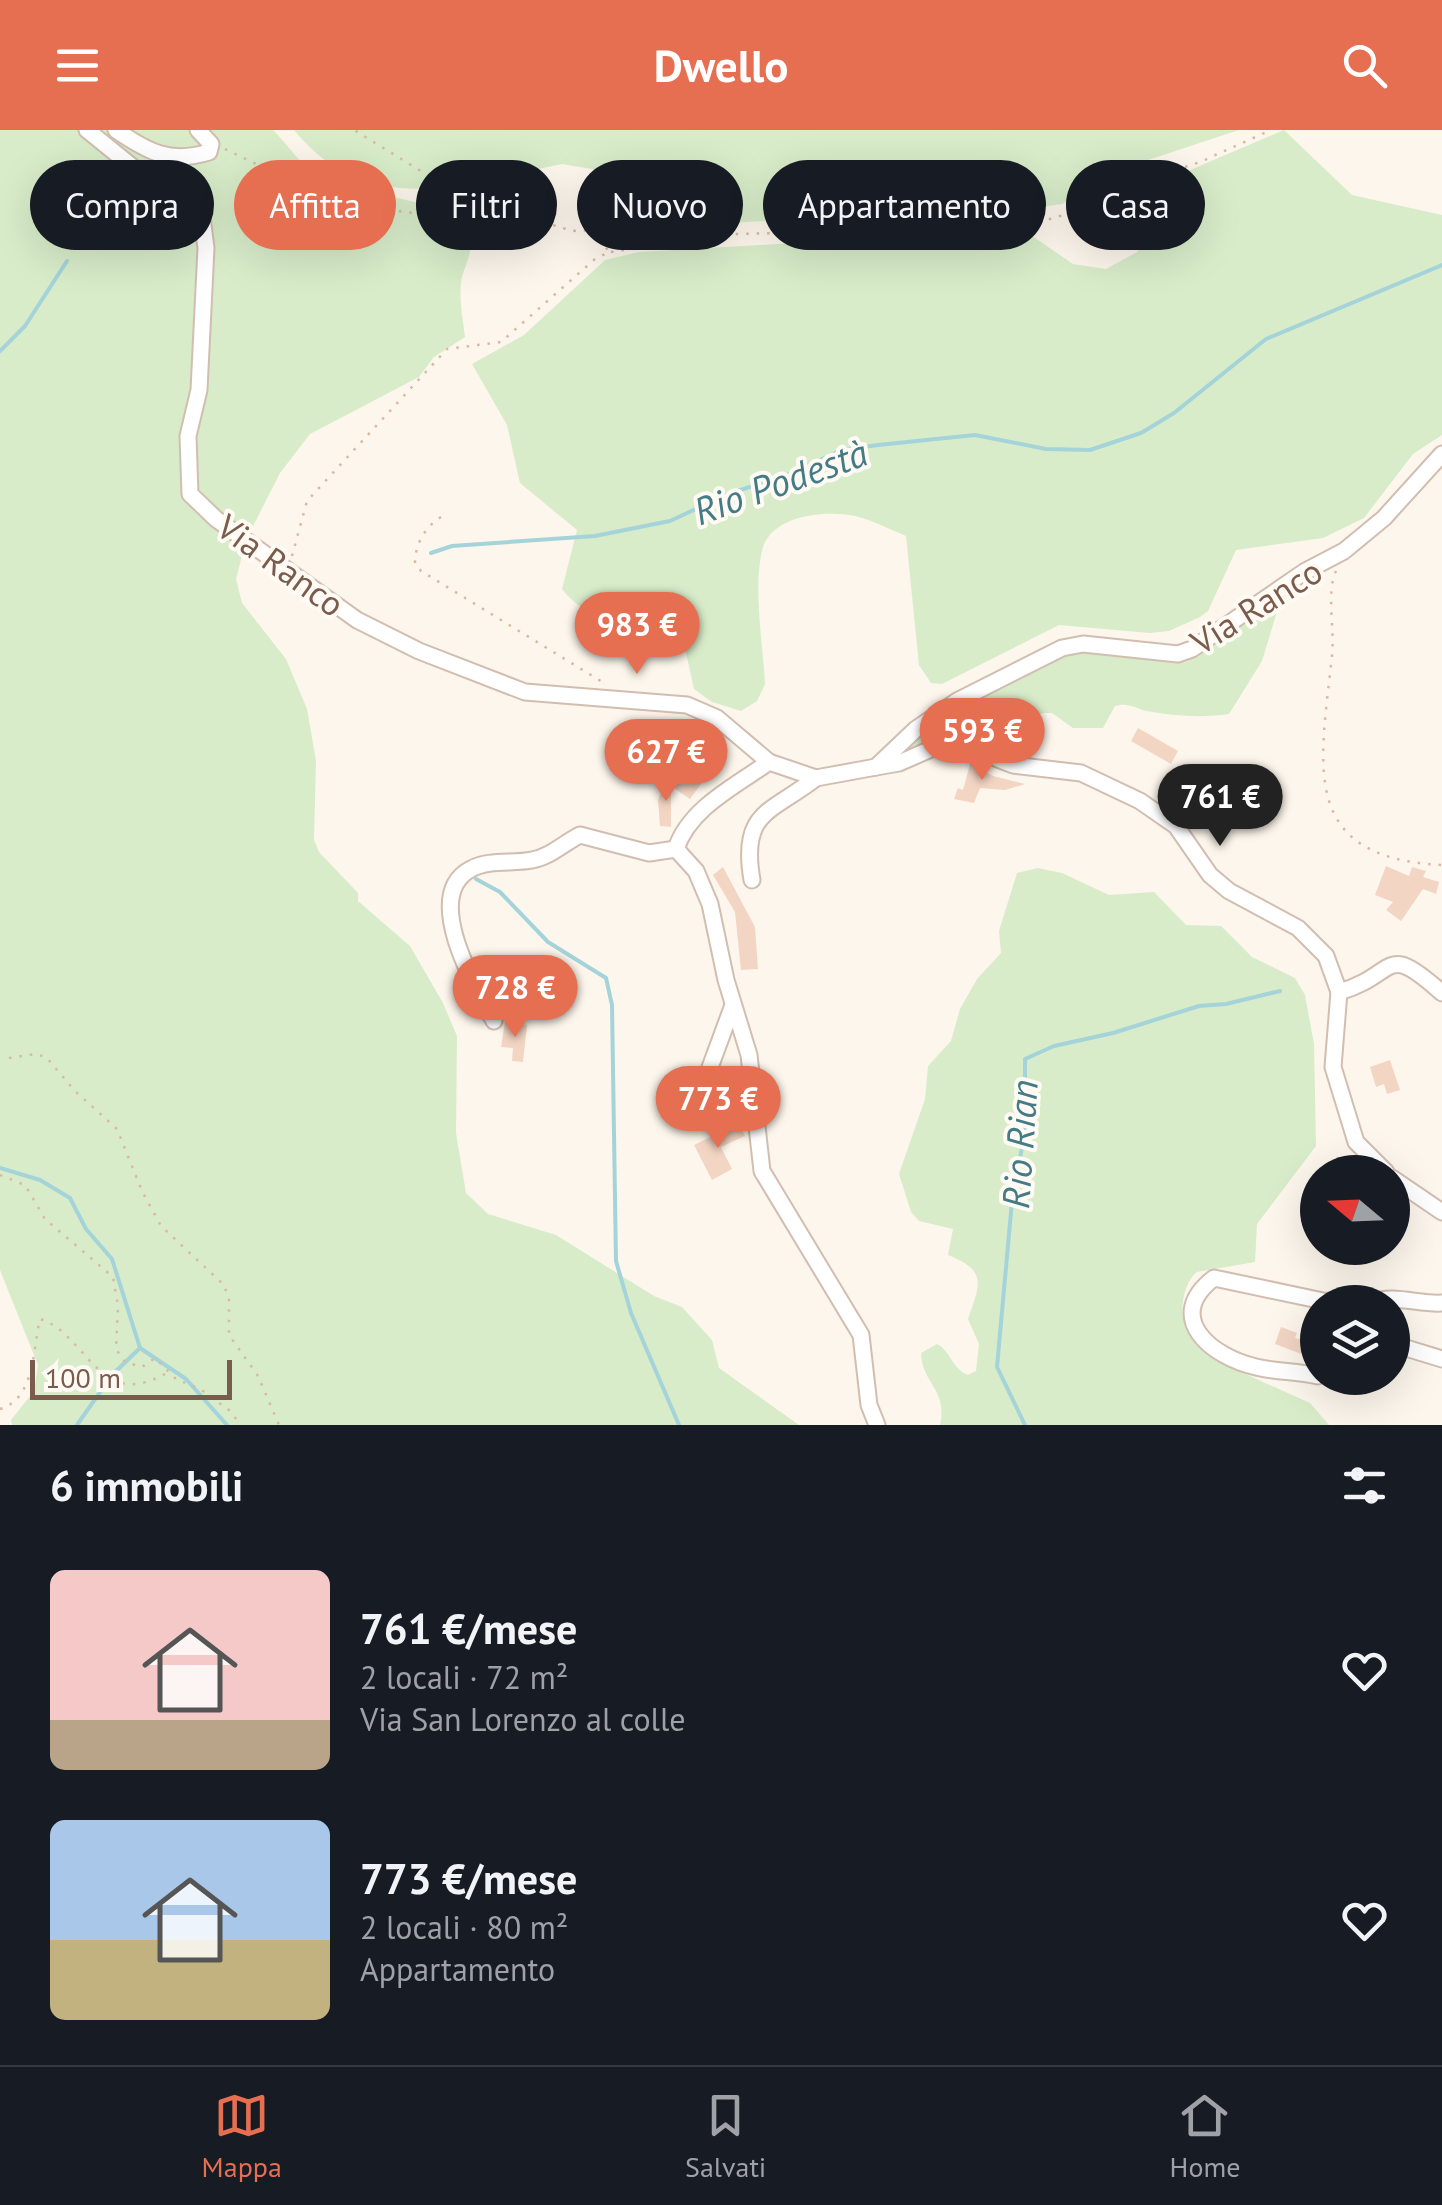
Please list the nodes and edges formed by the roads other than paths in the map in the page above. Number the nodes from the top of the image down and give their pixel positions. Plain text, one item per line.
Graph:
1 (86, 130) edge
2 (116, 130) edge
3 (198, 130) edge
4 (1442, 454) edge
5 (769, 762) junction
6 (876, 767) junction
7 (816, 778) junction
8 (676, 849) junction
9 (752, 880) dead end
10 (1339, 992) junction
11 (1442, 993) edge
12 (733, 1005) junction
13 (494, 1021) dead end
14 (697, 1120) dead end
15 (1369, 1155) edge
16 (1410, 1190) edge
17 (1442, 1212) edge
18 (1300, 1296) edge
19 (1442, 1303) edge
20 (1410, 1304) edge
21 (1410, 1349) edge
22 (1442, 1359) edge
23 (1300, 1374) edge
24 (877, 1425) edge

1 - 5 street, Via Ranco
2 - 3 street
4 - 6 street, Via Ranco
5 - 7 street, Via Ranco
5 - 8 street
6 - 7 street, Via Ranco
6 - 10 street
7 - 9 street
8 - 12 street
8 - 13 street
10 - 11 street
10 - 15 street
12 - 14 street
12 - 24 street
16 - 17 street
18 - 23 street
19 - 20 street
21 - 22 street

